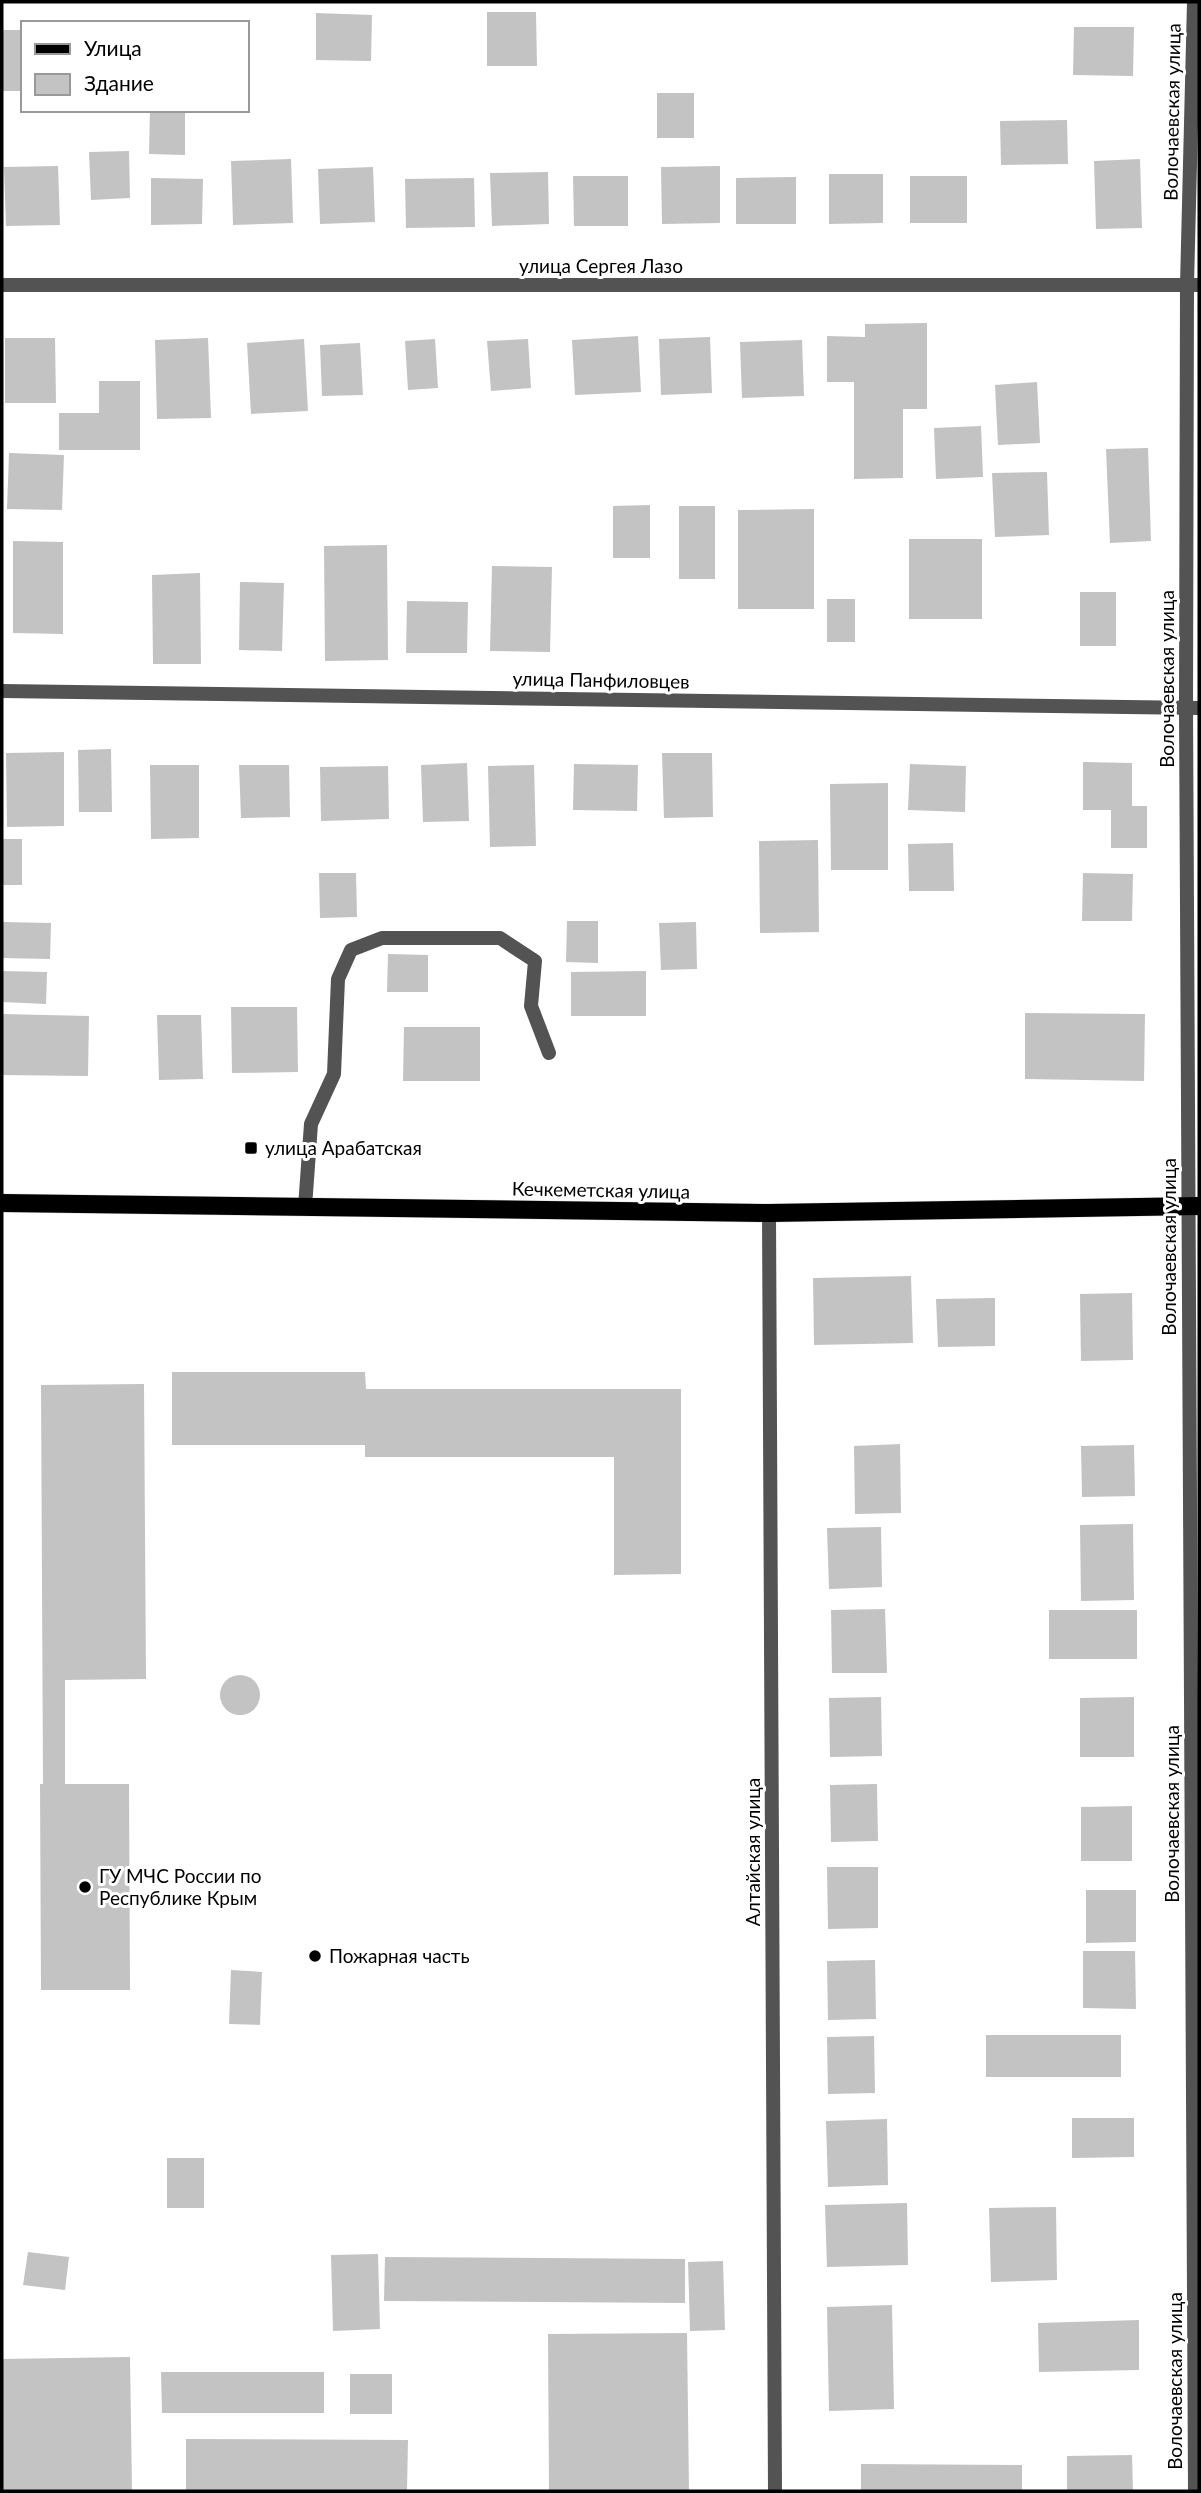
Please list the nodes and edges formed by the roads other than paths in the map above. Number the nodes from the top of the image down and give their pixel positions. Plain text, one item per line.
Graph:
1 (1194, 2) edge
2 (2, 285) edge
3 (1193, 285) edge
4 (2, 691) edge
5 (1193, 708) edge
6 (549, 1053) dead end
7 (2, 1203) edge
8 (1194, 1206) edge
9 (305, 1207) junction
10 (769, 1213) junction
11 (775, 2491) edge
12 (1195, 2491) edge

1 - 3 street, Волочаевская улица
2 - 3 street, улица Сергея Лазо
3 - 5 street, Волочаевская улица
4 - 5 street, улица Панфиловцев
5 - 8 street, Волочаевская улица
6 - 9 street
7 - 9 main road, Кечкеметская улица
8 - 10 main road, Кечкеметская улица
8 - 12 street, Волочаевская улица
9 - 10 main road, Кечкеметская улица
10 - 11 street, Алтайская улица

